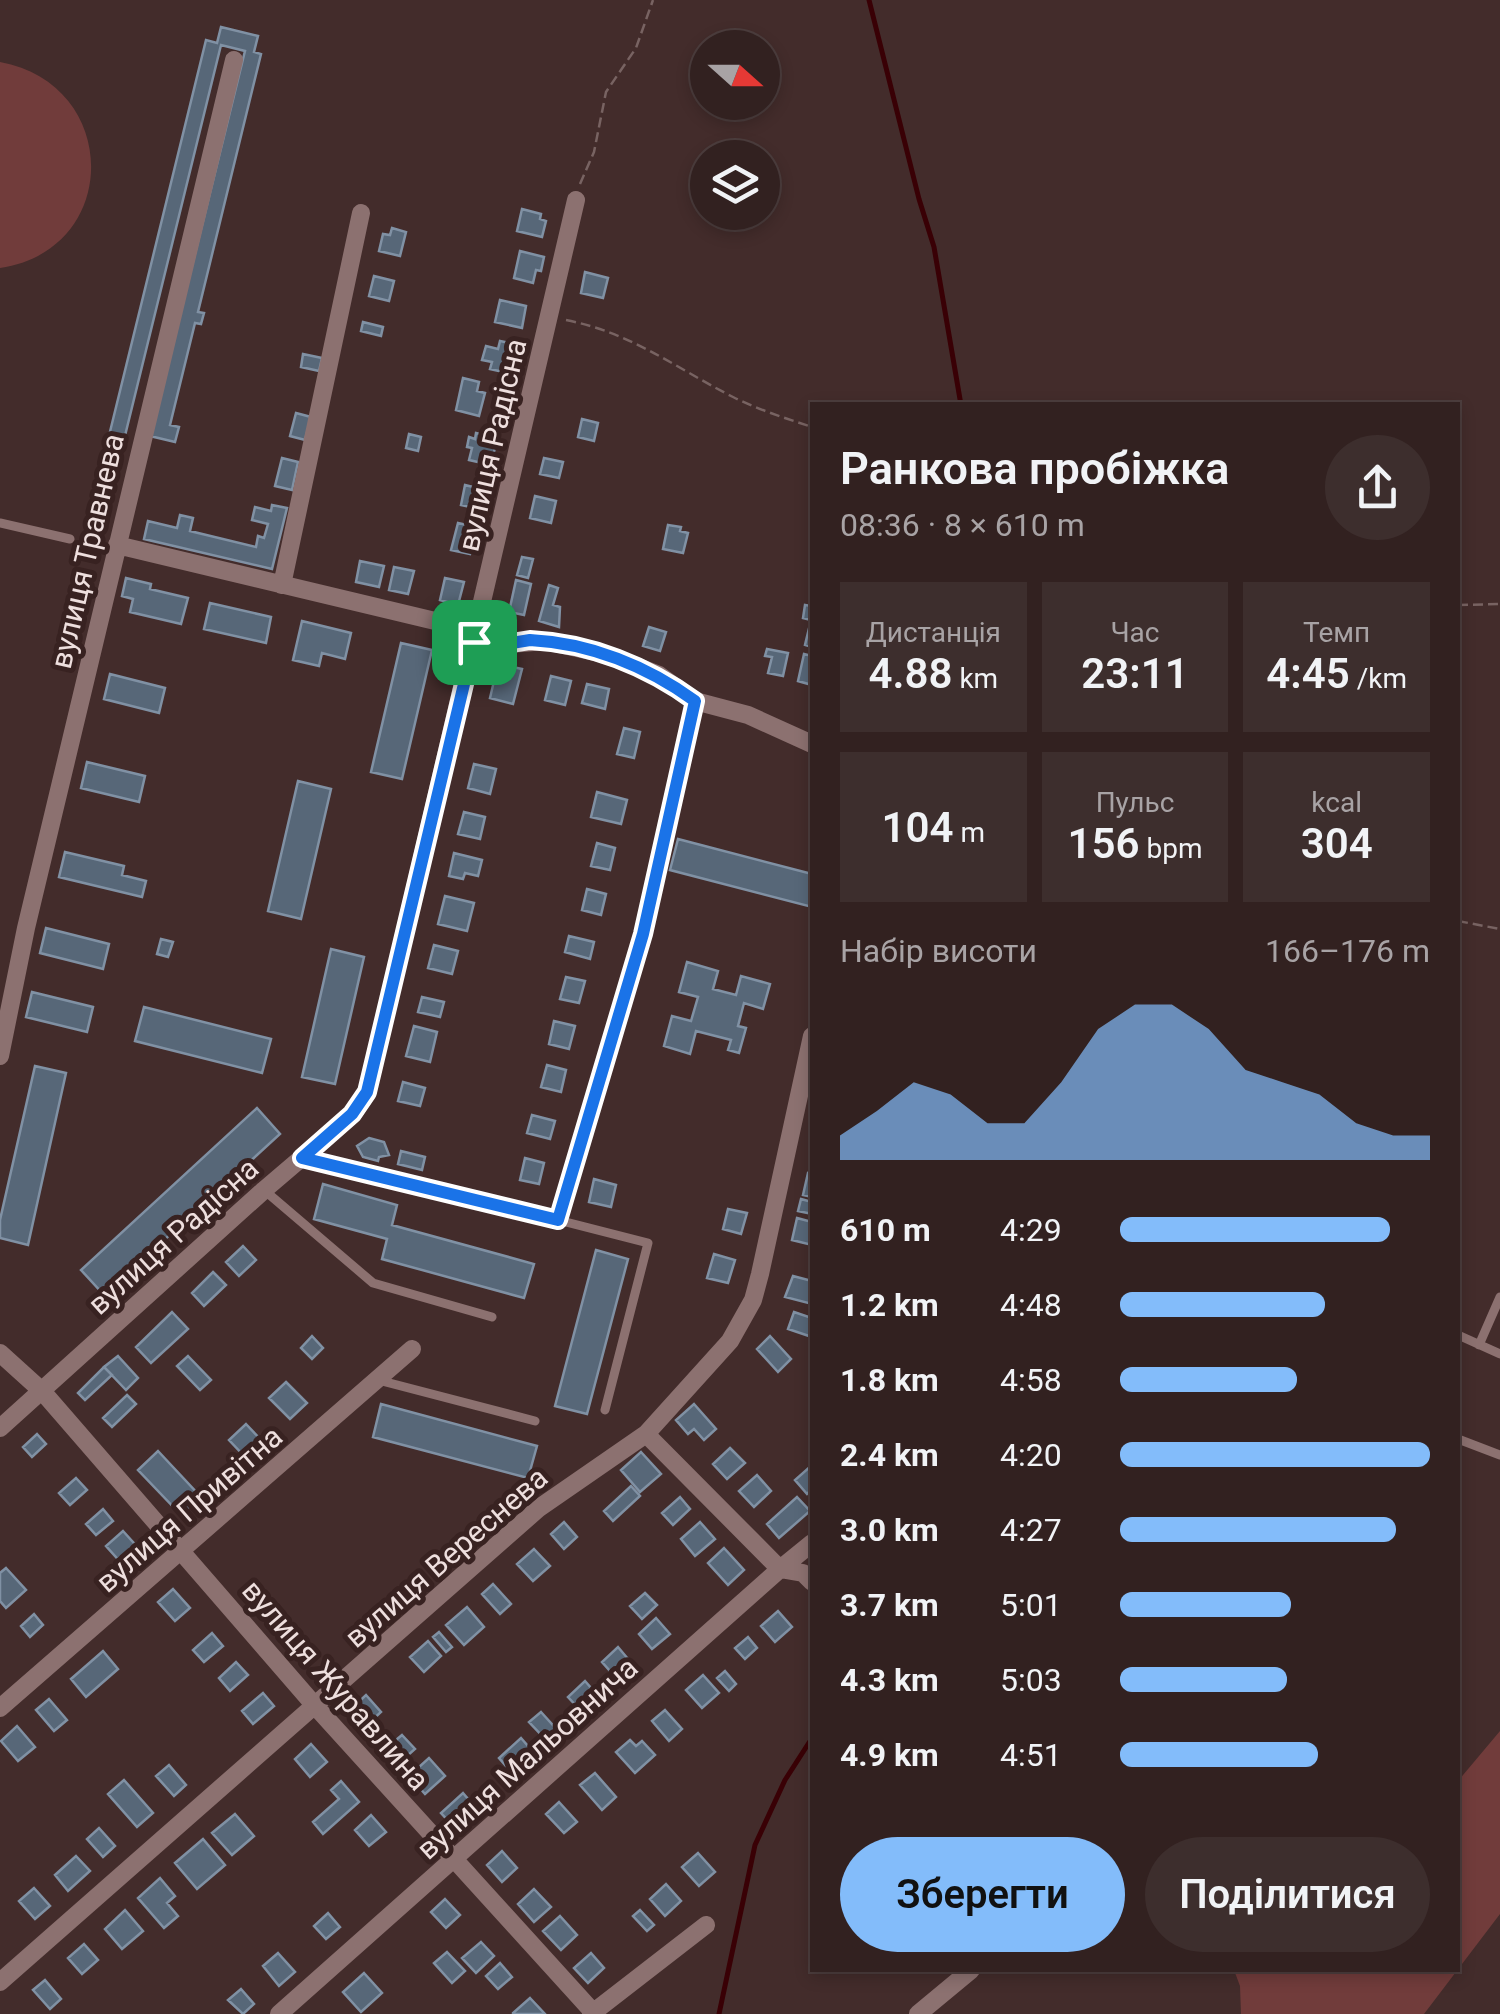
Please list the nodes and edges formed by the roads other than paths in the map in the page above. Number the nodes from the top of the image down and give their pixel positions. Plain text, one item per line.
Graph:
1 (234, 60) dead end
2 (576, 200) road end
3 (361, 213) dead end
4 (0, 523) edge
5 (70, 539) dead end
6 (116, 546) junction
7 (282, 584) junction
8 (476, 637) junction
9 (695, 701) junction
10 (810, 743) edge
11 (810, 1045) edge
12 (0, 1056) edge
13 (302, 1158) junction
14 (264, 1190) junction
15 (558, 1220) junction
16 (1500, 1297) edge
17 (492, 1316) dead end
18 (1460, 1336) edge
19 (1479, 1345) junction
20 (412, 1349) dead end
21 (0, 1353) edge
22 (1500, 1354) edge
23 (378, 1380) junction
24 (42, 1391) junction
25 (605, 1410) dead end
26 (534, 1421) dead end
27 (0, 1428) edge
28 (646, 1434) junction
29 (1460, 1441) edge
30 (1500, 1455) edge
31 (810, 1546) edge
32 (183, 1551) junction
33 (780, 1568) junction
34 (810, 1580) edge
35 (316, 1707) junction
36 (0, 1708) edge
37 (454, 1860) junction
38 (706, 1925) dead end
39 (969, 1972) edge
40 (0, 1982) edge
41 (592, 2013) edge
42 (278, 2014) edge
43 (918, 2014) edge

1 - 6 street, вулиця Травнева
2 - 8 street, вулиця Радісна
3 - 7 street
4 - 5 lane
6 - 7 street
6 - 12 street, вулиця Травнева
7 - 8 street
8 - 9 street
8 - 13 street, вулиця Радісна
9 - 10 street
9 - 15 street
11 - 28 street, вулиця Вереснева
13 - 14 street, вулиця Радісна
13 - 15 street
14 - 17 lane
14 - 24 street, вулиця Радісна
15 - 25 lane
16 - 19 lane
18 - 19 lane
19 - 22 lane
20 - 23 street, вулиця Привітна
21 - 24 street
23 - 26 lane
23 - 32 street, вулиця Привітна
24 - 27 street, вулиця Радісна
24 - 32 street, вулиця Журавлина
28 - 33 street
28 - 35 street, вулиця Вереснева
29 - 30 lane
31 - 33 street, вулиця Мальовнича
32 - 35 street, вулиця Журавлина
32 - 36 street, вулиця Привітна
33 - 34 street
33 - 37 street, вулиця Мальовнича
35 - 37 street, вулиця Журавлина
35 - 40 street, вулиця Вереснева
37 - 41 street, вулиця Журавлина
37 - 42 street, вулиця Мальовнича
38 - 41 street
39 - 43 street

